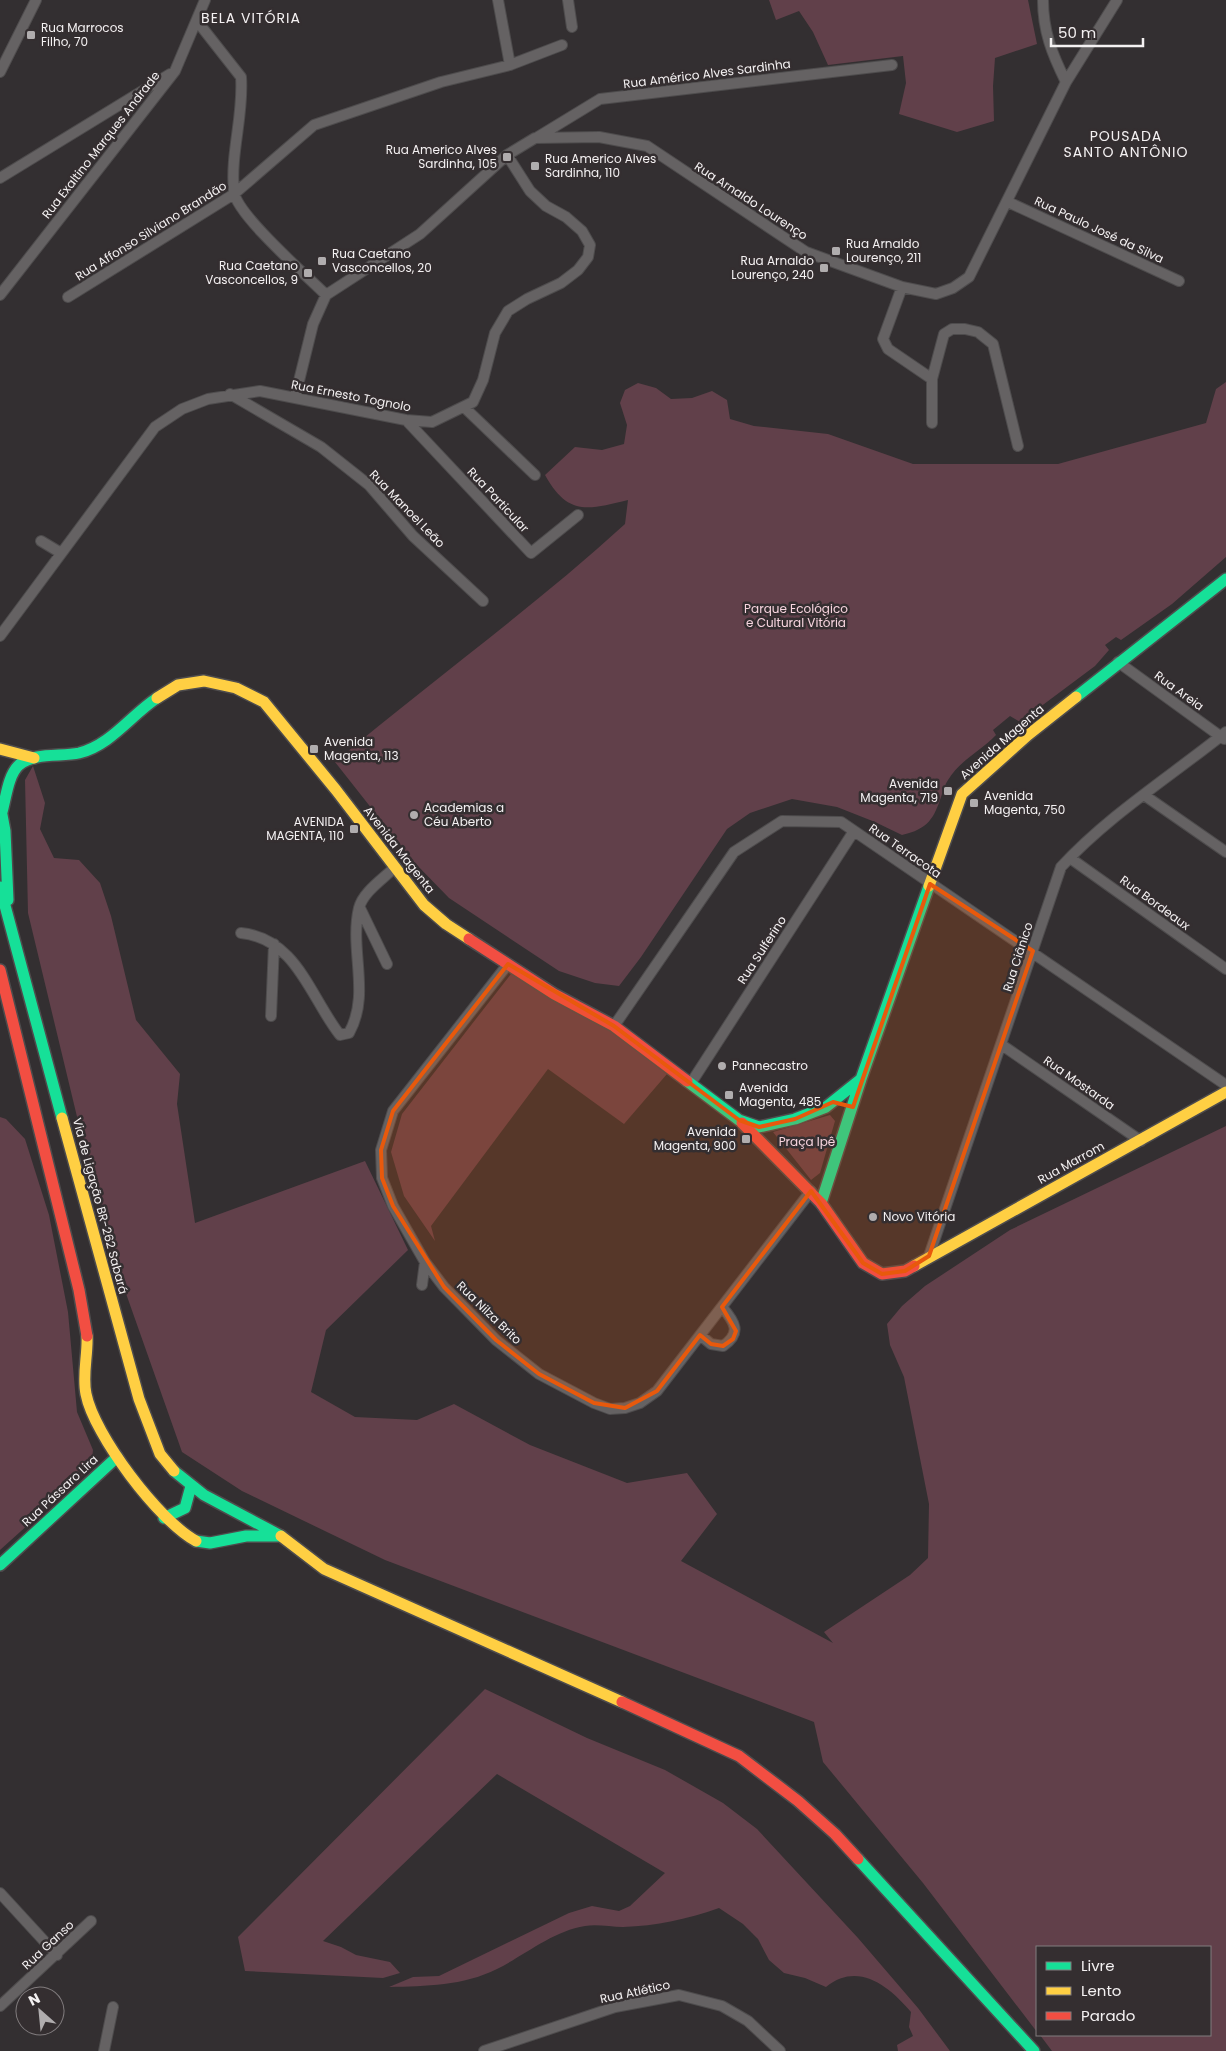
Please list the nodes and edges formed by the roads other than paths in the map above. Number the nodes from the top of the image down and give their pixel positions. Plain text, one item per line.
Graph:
1 (36, 0) edge
2 (205, 0) edge
3 (498, 0) edge
4 (568, 0) edge
5 (1043, 0) edge
6 (1117, 0) edge
7 (197, 22) junction
8 (572, 27) dead end
9 (562, 45) dead end
10 (510, 65) junction
11 (892, 65) dead end
12 (175, 71) junction
13 (0, 72) edge
14 (1066, 82) junction
15 (535, 138) junction
16 (507, 155) junction
17 (0, 178) edge
18 (234, 194) junction
19 (1008, 202) junction
20 (1180, 281) dead end
21 (902, 287) junction
22 (326, 295) junction
23 (0, 296) edge
24 (68, 297) dead end
25 (932, 379) junction
26 (230, 394) junction
27 (295, 397) junction
28 (465, 408) junction
29 (406, 420) junction
30 (932, 423) dead end
31 (1018, 446) dead end
32 (535, 475) dead end
33 (578, 515) dead end
34 (41, 541) dead end
35 (61, 554) junction
36 (1226, 579) edge
37 (483, 601) dead end
38 (0, 636) edge
39 (1118, 662) junction
40 (1224, 736) edge
41 (0, 749) edge
42 (34, 758) junction
43 (1144, 795) junction
44 (1, 808) edge
45 (854, 831) junction
46 (1226, 852) edge
47 (1070, 858) junction
48 (394, 868) junction
49 (930, 884) junction
50 (0, 888) edge
51 (359, 907) junction
52 (9, 919) junction
53 (241, 933) dead end
54 (274, 944) junction
55 (1033, 951) junction
56 (386, 964) dead end
57 (508, 964) junction
58 (1226, 969) edge
59 (0, 970) edge
60 (271, 1016) dead end
61 (614, 1026) junction
62 (1002, 1045) junction
63 (862, 1079) junction
64 (691, 1083) junction
65 (1226, 1085) edge
66 (1226, 1092) edge
67 (833, 1102) junction
68 (850, 1118) junction
69 (739, 1120) junction
70 (1141, 1141) junction
71 (811, 1191) junction
72 (821, 1203) junction
73 (929, 1256) junction
74 (425, 1262) junction
75 (422, 1285) dead end
76 (722, 1307) junction
77 (700, 1335) junction
78 (117, 1457) junction
79 (190, 1486) junction
80 (164, 1518) junction
81 (281, 1536) junction
82 (0, 1565) edge
83 (0, 1893) edge
84 (91, 1921) dead end
85 (56, 1955) junction
86 (0, 2006) edge
87 (113, 2007) dead end
88 (104, 2051) edge
89 (484, 2051) edge
90 (780, 2051) edge
91 (1034, 2051) edge

1 - 13 street
2 - 7 street, Rua Exaltino Marques Andrade
3 - 10 street
4 - 8 street
5 - 14 street
6 - 14 street, Rua Arnaldo Lourenço
7 - 12 street, Rua Exaltino Marques Andrade
7 - 18 street
9 - 10 street, Rua Affonso Silviano Brandão
10 - 18 street, Rua Affonso Silviano Brandão
11 - 15 street, Rua Américo Alves Sardinha
12 - 17 street
12 - 23 street, Rua Exaltino Marques Andrade
14 - 19 street, Rua Arnaldo Lourenço
15 - 16 street
15 - 21 street, Rua Arnaldo Lourenço
16 - 22 street
16 - 28 street
18 - 22 street
18 - 24 street, Rua Affonso Silviano Brandão
19 - 20 street, Rua Paulo José da Silva
19 - 21 street, Rua Arnaldo Lourenço
21 - 25 street
22 - 27 street
25 - 30 street
25 - 31 street
26 - 27 street, Rua Ernesto Tognolo
26 - 35 street, Rua Ernesto Tognolo
26 - 37 street, Rua Manoel Leão
27 - 29 street, Rua Ernesto Tognolo
28 - 29 street, Rua Ernesto Tognolo
28 - 32 street
29 - 33 street, Rua Particular
34 - 35 street
35 - 38 street, Rua Ernesto Tognolo
36 - 39 main road, Avenida Magenta
39 - 40 street, Rua Areia
39 - 49 main road, Avenida Magenta
40 - 43 street, Rua Ciânico
41 - 42 main road, Avenida Magenta
42 - 44 main road, Avenida Magenta
42 - 48 main road, Avenida Magenta
43 - 46 street
43 - 47 street, Rua Ciânico
44 - 52 main road, Via de Ligação BR-262 Sabará
45 - 49 street, Rua Terracota
45 - 61 street, Rua Terracota
45 - 64 street, Rua Sulferino
47 - 55 street, Rua Ciânico
47 - 58 street, Rua Bordeaux
48 - 51 street
48 - 57 main road, Avenida Magenta
49 - 55 street, Rua Terracota
49 - 63 main road, Avenida Magenta
50 - 52 main road, Via de Ligação BR-262 Sabará
51 - 54 street
51 - 56 street
52 - 79 main road, Via de Ligação BR-262 Sabará
53 - 54 street
54 - 60 street
55 - 62 street, Rua Ciânico
55 - 65 street, Rua Terracota
57 - 61 main road, Avenida Magenta
57 - 74 street, Rua Nilza Brito
59 - 78 main road
61 - 64 main road, Avenida Magenta
62 - 70 street, Rua Mostarda
62 - 73 street, Rua Ciânico
63 - 67 main road, Avenida Magenta
63 - 68 main road, Avenida Magenta
64 - 69 main road, Avenida Magenta
66 - 70 main road, Rua Marrom
67 - 68 main road
67 - 69 main road, Avenida Magenta
68 - 72 main road, Avenida Magenta
69 - 71 main road, Rua Marrom
70 - 73 main road, Rua Marrom
71 - 72 main road, Rua Marrom
71 - 76 street, Rua Nilza Brito
72 - 73 main road, Rua Marrom
74 - 75 street
74 - 77 street, Rua Nilza Brito
76 - 77 street, Rua Nilza Brito
76 - 77 street
78 - 80 main road
78 - 82 main road, Rua Pássaro Lira
79 - 80 main road
79 - 81 main road, Via de Ligação BR-262 Sabará
80 - 81 main road
81 - 91 main road, Via de Ligação BR-262 Sabará
83 - 85 street
84 - 85 street, Rua Ganso
85 - 86 street, Rua Ganso
87 - 88 street
89 - 90 street, Rua Atlético

